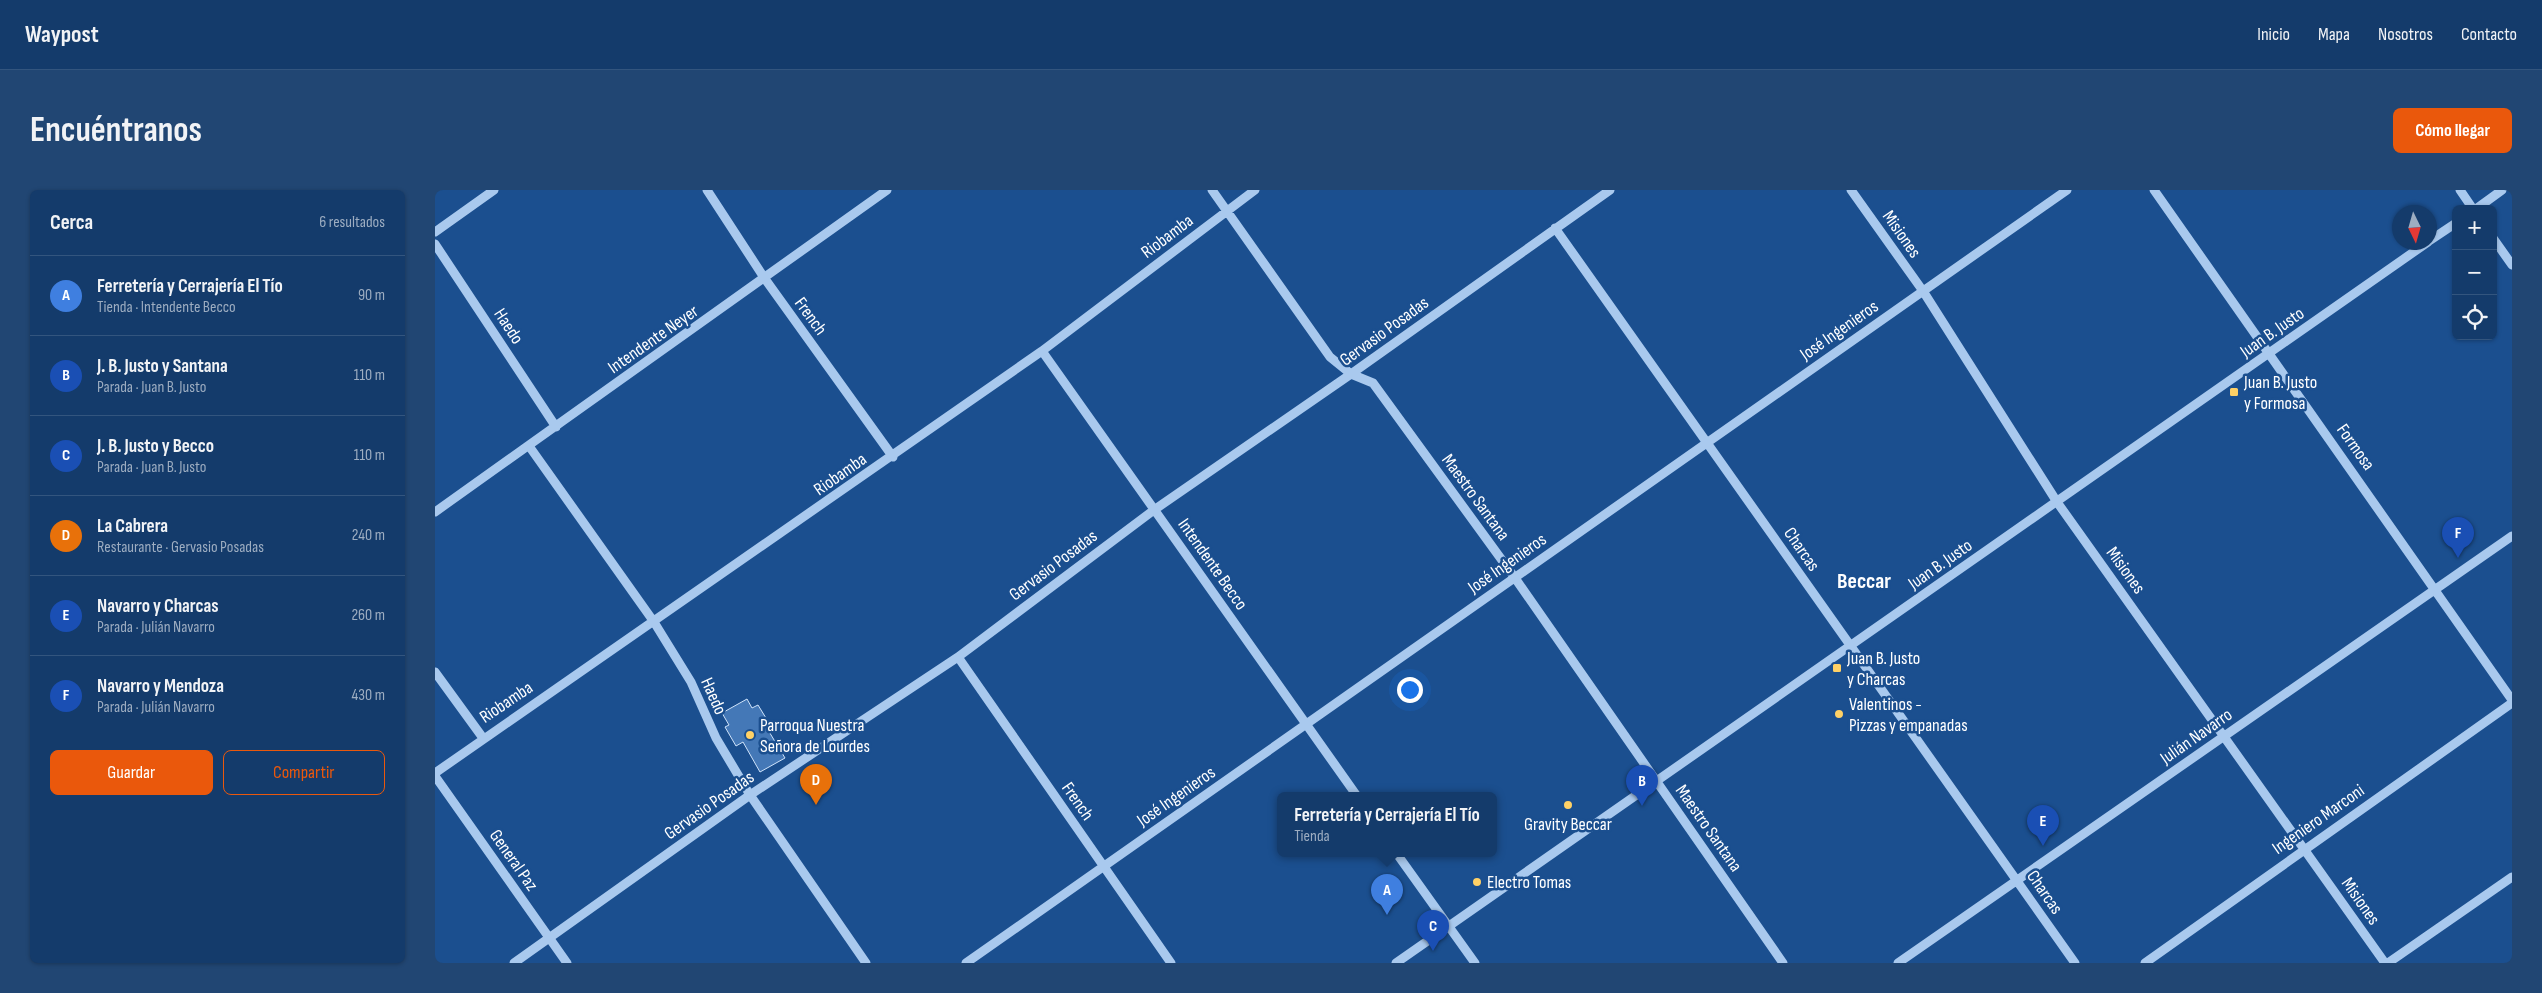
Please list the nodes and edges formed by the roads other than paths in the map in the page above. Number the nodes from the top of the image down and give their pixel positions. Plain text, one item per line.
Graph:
1 (494, 190) edge
2 (707, 190) edge
3 (887, 190) edge
4 (1212, 190) edge
5 (1255, 190) edge
6 (1610, 190) edge
7 (1851, 190) edge
8 (2067, 190) edge
9 (2154, 190) edge
10 (2459, 190) edge
11 (2502, 190) edge
12 (2472, 205) edge
13 (2481, 205) edge
14 (1226, 211) junction
15 (2452, 226) edge
16 (1555, 228) junction
17 (435, 232) edge
18 (2437, 236) edge
19 (435, 244) edge
20 (2497, 244) edge
21 (2417, 250) edge
22 (2512, 265) edge
23 (765, 279) junction
24 (1923, 291) junction
25 (1042, 351) junction
26 (2269, 353) junction
27 (1351, 374) junction
28 (556, 427) junction
29 (1707, 443) junction
30 (529, 446) junction
31 (893, 457) junction
32 (2057, 502) junction
33 (1154, 510) junction
34 (435, 512) edge
35 (2512, 536) edge
36 (1515, 578) junction
37 (2436, 589) junction
38 (654, 622) junction
39 (1851, 646) junction
40 (958, 657) junction
41 (435, 672) edge
42 (2512, 702) edge
43 (1306, 724) junction
44 (2224, 736) junction
45 (483, 738) junction
46 (435, 774) edge
47 (1656, 781) junction
48 (1354, 792) edge
49 (750, 795) junction
50 (2304, 849) junction
51 (1399, 857) edge
52 (1104, 866) junction
53 (2512, 877) edge
54 (2017, 880) junction
55 (1449, 926) junction
56 (549, 938) junction
57 (514, 963) edge
58 (567, 963) edge
59 (866, 963) edge
60 (966, 963) edge
61 (1171, 963) edge
62 (1396, 963) edge
63 (1475, 963) edge
64 (1783, 963) edge
65 (1898, 963) edge
66 (2075, 963) edge
67 (2145, 963) edge
68 (2387, 963) edge

1 - 17 street
2 - 23 street, French
3 - 23 street, Intendente Neyer
4 - 14 street, Maestro Santana
5 - 14 street, Riobamba
6 - 16 street, Gervasio Posadas
7 - 24 street, Misiones
8 - 24 street, José Ingenieros
9 - 26 street, Formosa
10 - 12 street
11 - 13 street
14 - 25 street, Riobamba
14 - 27 street, Maestro Santana
15 - 18 street, Juan B. Justo
16 - 27 street, Gervasio Posadas
16 - 29 street, Charcas
19 - 28 street, Haedo
20 - 22 street
21 - 26 street, Juan B. Justo
23 - 28 street, Intendente Neyer
23 - 31 street, French
24 - 29 street, José Ingenieros
24 - 32 street, Misiones
25 - 31 street, Riobamba
25 - 33 street, Intendente Becco
26 - 32 street, Juan B. Justo
26 - 37 street, Formosa
27 - 33 street, Gervasio Posadas
27 - 36 street, Maestro Santana
28 - 30 street, Intendente Neyer
29 - 36 street, José Ingenieros
29 - 39 street, Charcas
30 - 34 street, Intendente Neyer
30 - 38 street, Haedo
31 - 38 street, Riobamba
32 - 39 street, Juan B. Justo
32 - 44 street, Misiones
33 - 40 street, Gervasio Posadas
33 - 43 street, Intendente Becco
35 - 37 street, Julián Navarro
36 - 43 street, José Ingenieros
36 - 47 street, Maestro Santana
37 - 42 street, Formosa
37 - 44 street, Julián Navarro
38 - 45 street, Riobamba
38 - 49 street, Haedo
39 - 47 street, Juan B. Justo
39 - 54 street, Charcas
40 - 49 street, Gervasio Posadas
40 - 52 street, French
41 - 45 street
42 - 50 street, Ingeniero Marconi
43 - 48 street, Intendente Becco
43 - 52 street, José Ingenieros
44 - 50 street, Misiones
44 - 54 street, Julián Navarro
45 - 46 street, Riobamba
46 - 56 street, General Paz
47 - 55 street, Juan B. Justo
47 - 64 street, Maestro Santana
49 - 56 street, Gervasio Posadas
49 - 59 street, Haedo
50 - 67 street, Ingeniero Marconi
50 - 68 street, Misiones
51 - 55 street
52 - 60 street, José Ingenieros
52 - 61 street, French
53 - 68 street
54 - 65 street, Julián Navarro
54 - 66 street, Charcas
55 - 62 street, Juan B. Justo
55 - 63 street
56 - 57 street, Gervasio Posadas
56 - 58 street, General Paz

